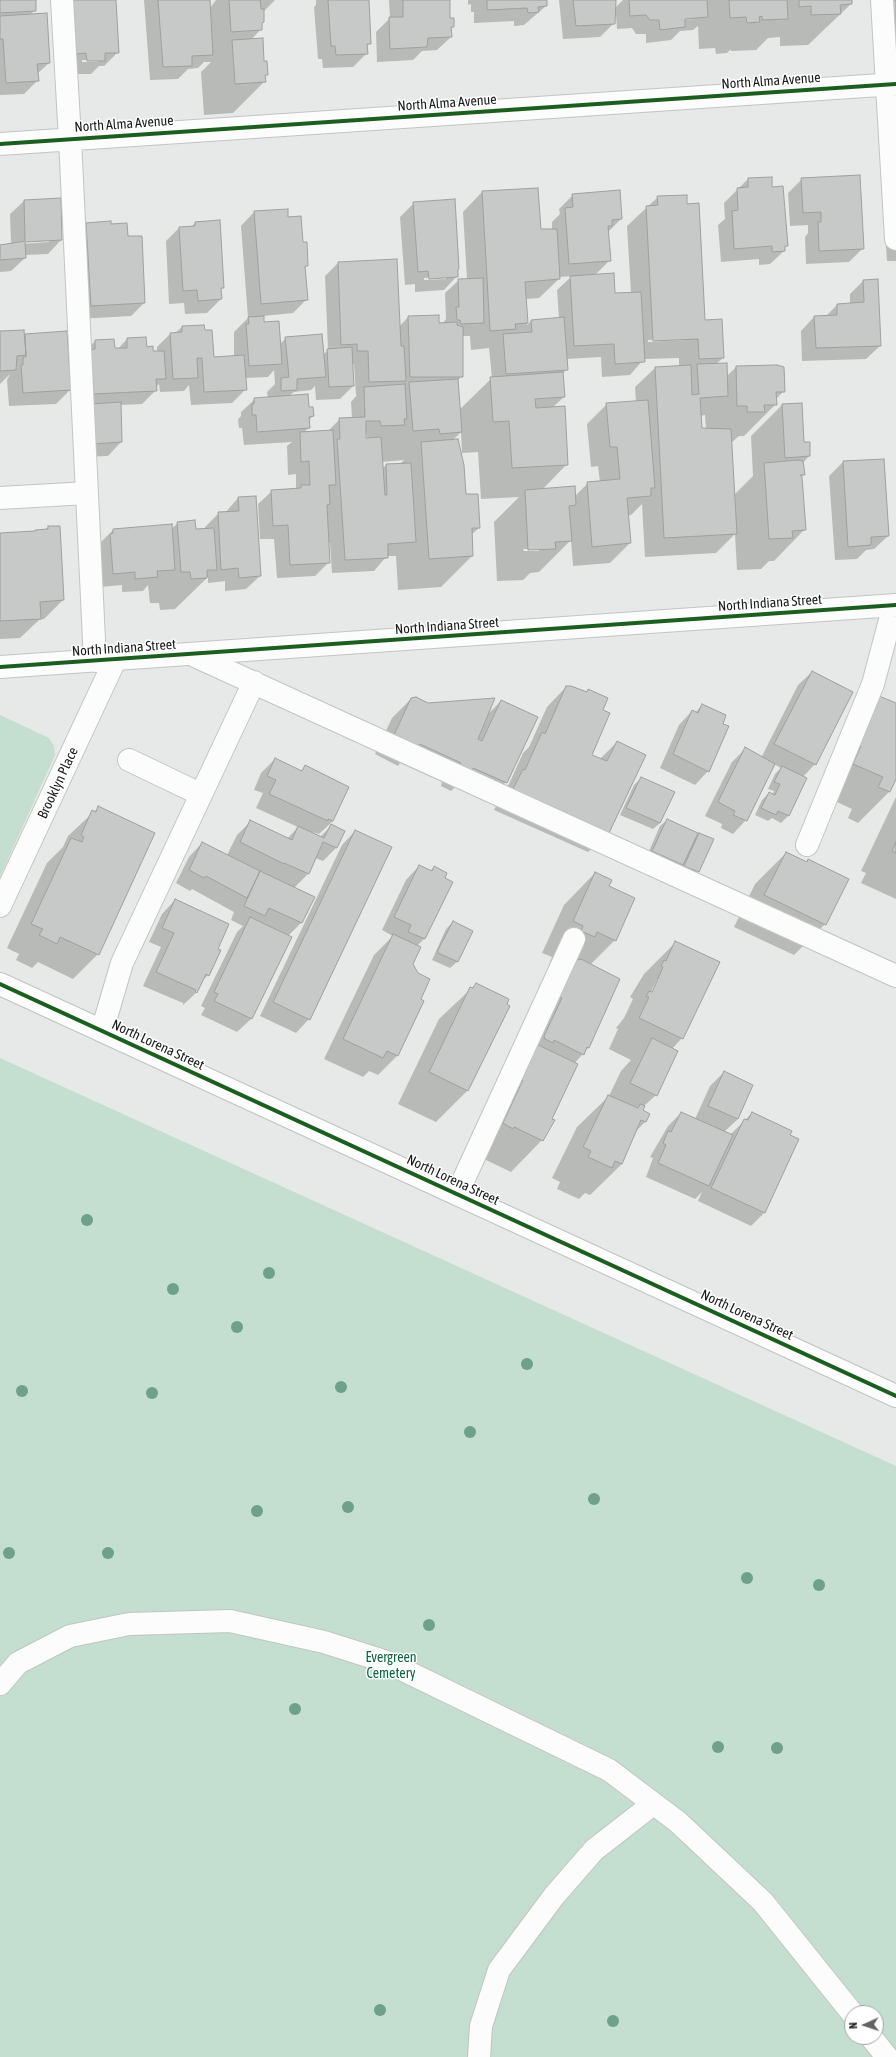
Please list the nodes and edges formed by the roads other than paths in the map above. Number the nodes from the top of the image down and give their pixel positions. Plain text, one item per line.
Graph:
1 (62, 0) edge
2 (882, 0) edge
3 (892, 84) edge
4 (70, 139) junction
5 (0, 144) edge
6 (896, 240) edge
7 (87, 493) junction
8 (0, 498) edge
9 (895, 605) edge
10 (192, 655) junction
11 (105, 661) junction
12 (0, 667) edge
13 (254, 682) junction
14 (129, 760) dead end
15 (200, 794) junction
16 (807, 845) dead end
17 (0, 906) edge
18 (574, 939) dead end
19 (896, 976) edge
20 (0, 984) edge
21 (102, 1031) junction
22 (457, 1194) junction
23 (896, 1396) edge
24 (0, 1684) edge
25 (653, 1804) junction
26 (846, 2005) edge
27 (877, 2045) edge
28 (479, 2057) edge
29 (887, 2057) edge

1 - 4 street
2 - 3 street
3 - 4 street, North Alma Avenue
3 - 6 street
4 - 5 street, North Alma Avenue
4 - 7 street
7 - 8 street
7 - 11 street
9 - 10 street, North Indiana Street
9 - 16 street
10 - 11 street, North Indiana Street
10 - 13 street
11 - 12 street, North Indiana Street
11 - 17 street, Brooklyn Place
13 - 15 street
13 - 19 street
14 - 15 street
15 - 21 street
18 - 22 street
20 - 21 street, North Lorena Street
21 - 22 street, North Lorena Street
22 - 23 street, North Lorena Street
24 - 25 street
25 - 26 street
25 - 28 street
27 - 29 street

